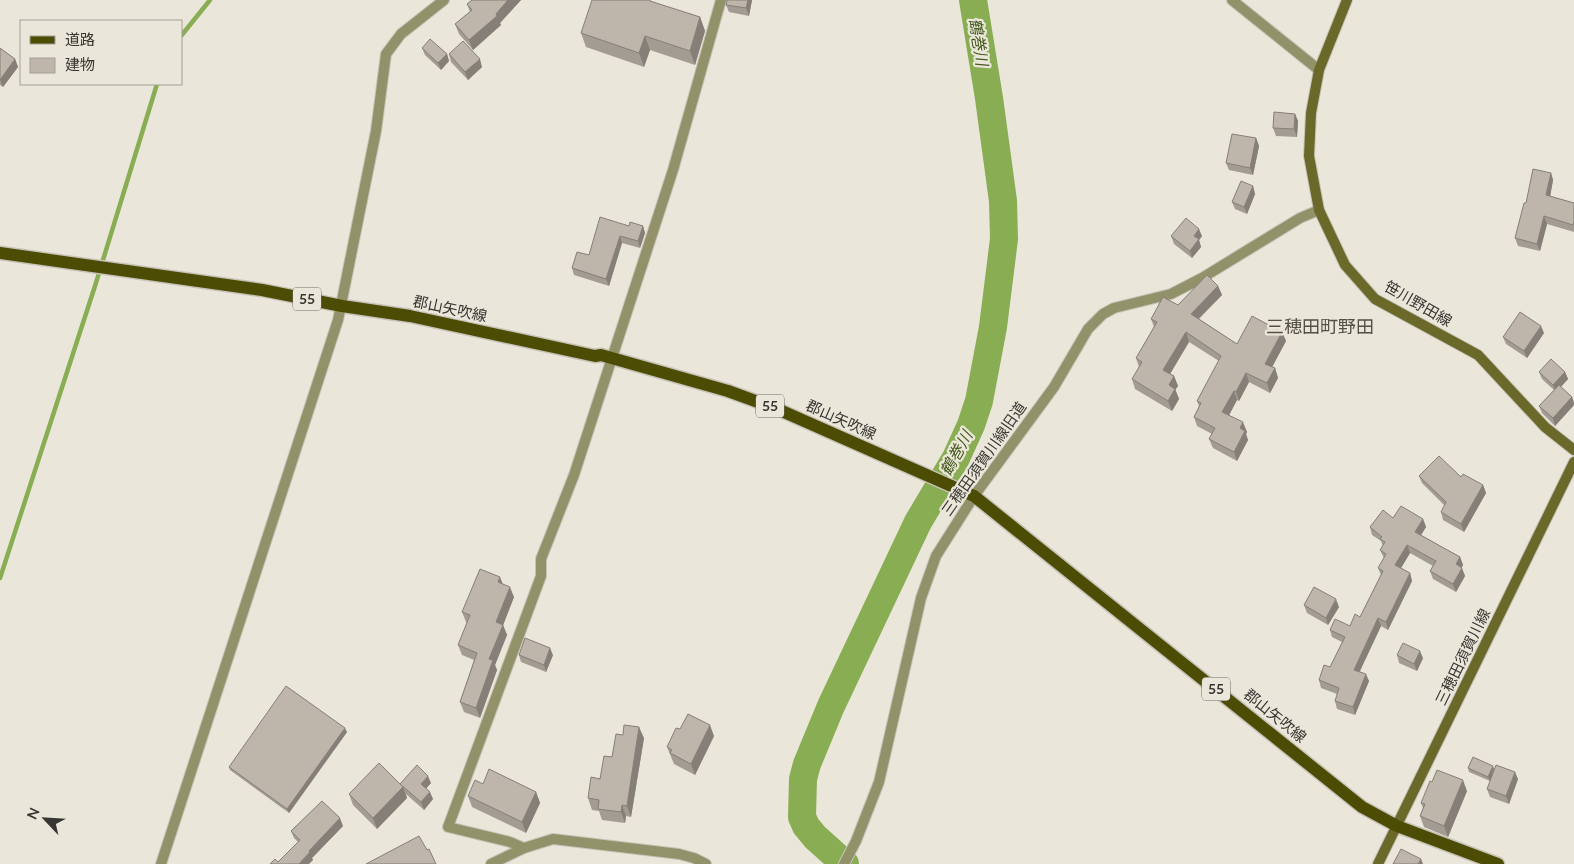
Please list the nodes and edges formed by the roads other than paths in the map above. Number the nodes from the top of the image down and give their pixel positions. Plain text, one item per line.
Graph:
1 (444, 0) edge
2 (721, 0) edge
3 (1232, 0) edge
4 (1347, 0) edge
5 (1319, 70) junction
6 (1319, 210) junction
7 (0, 253) edge
8 (342, 306) junction
9 (612, 358) junction
10 (1574, 450) edge
11 (1574, 462) edge
12 (974, 496) junction
13 (1397, 826) junction
14 (524, 848) junction
15 (161, 864) edge
16 (491, 864) edge
17 (706, 864) edge
18 (844, 864) edge
19 (1378, 864) edge
20 (1498, 864) edge

1 - 8 street
2 - 9 street
3 - 5 street
4 - 5 street, 笹川野田線
5 - 6 street, 笹川野田線
6 - 10 street, 笹川野田線
6 - 12 street, 三穂田須賀川線旧道
7 - 8 main road, 郡山矢吹線 / 55
8 - 9 main road, 郡山矢吹線 / 55
8 - 15 street
9 - 12 main road, 郡山矢吹線 / 55
9 - 14 street
11 - 13 street, 三穂田須賀川線
12 - 13 main road, 郡山矢吹線 / 55
12 - 18 street, 三穂田須賀川線旧道
13 - 19 street, 三穂田須賀川線
13 - 20 main road, 郡山矢吹線 / 55
14 - 16 street
14 - 17 street

